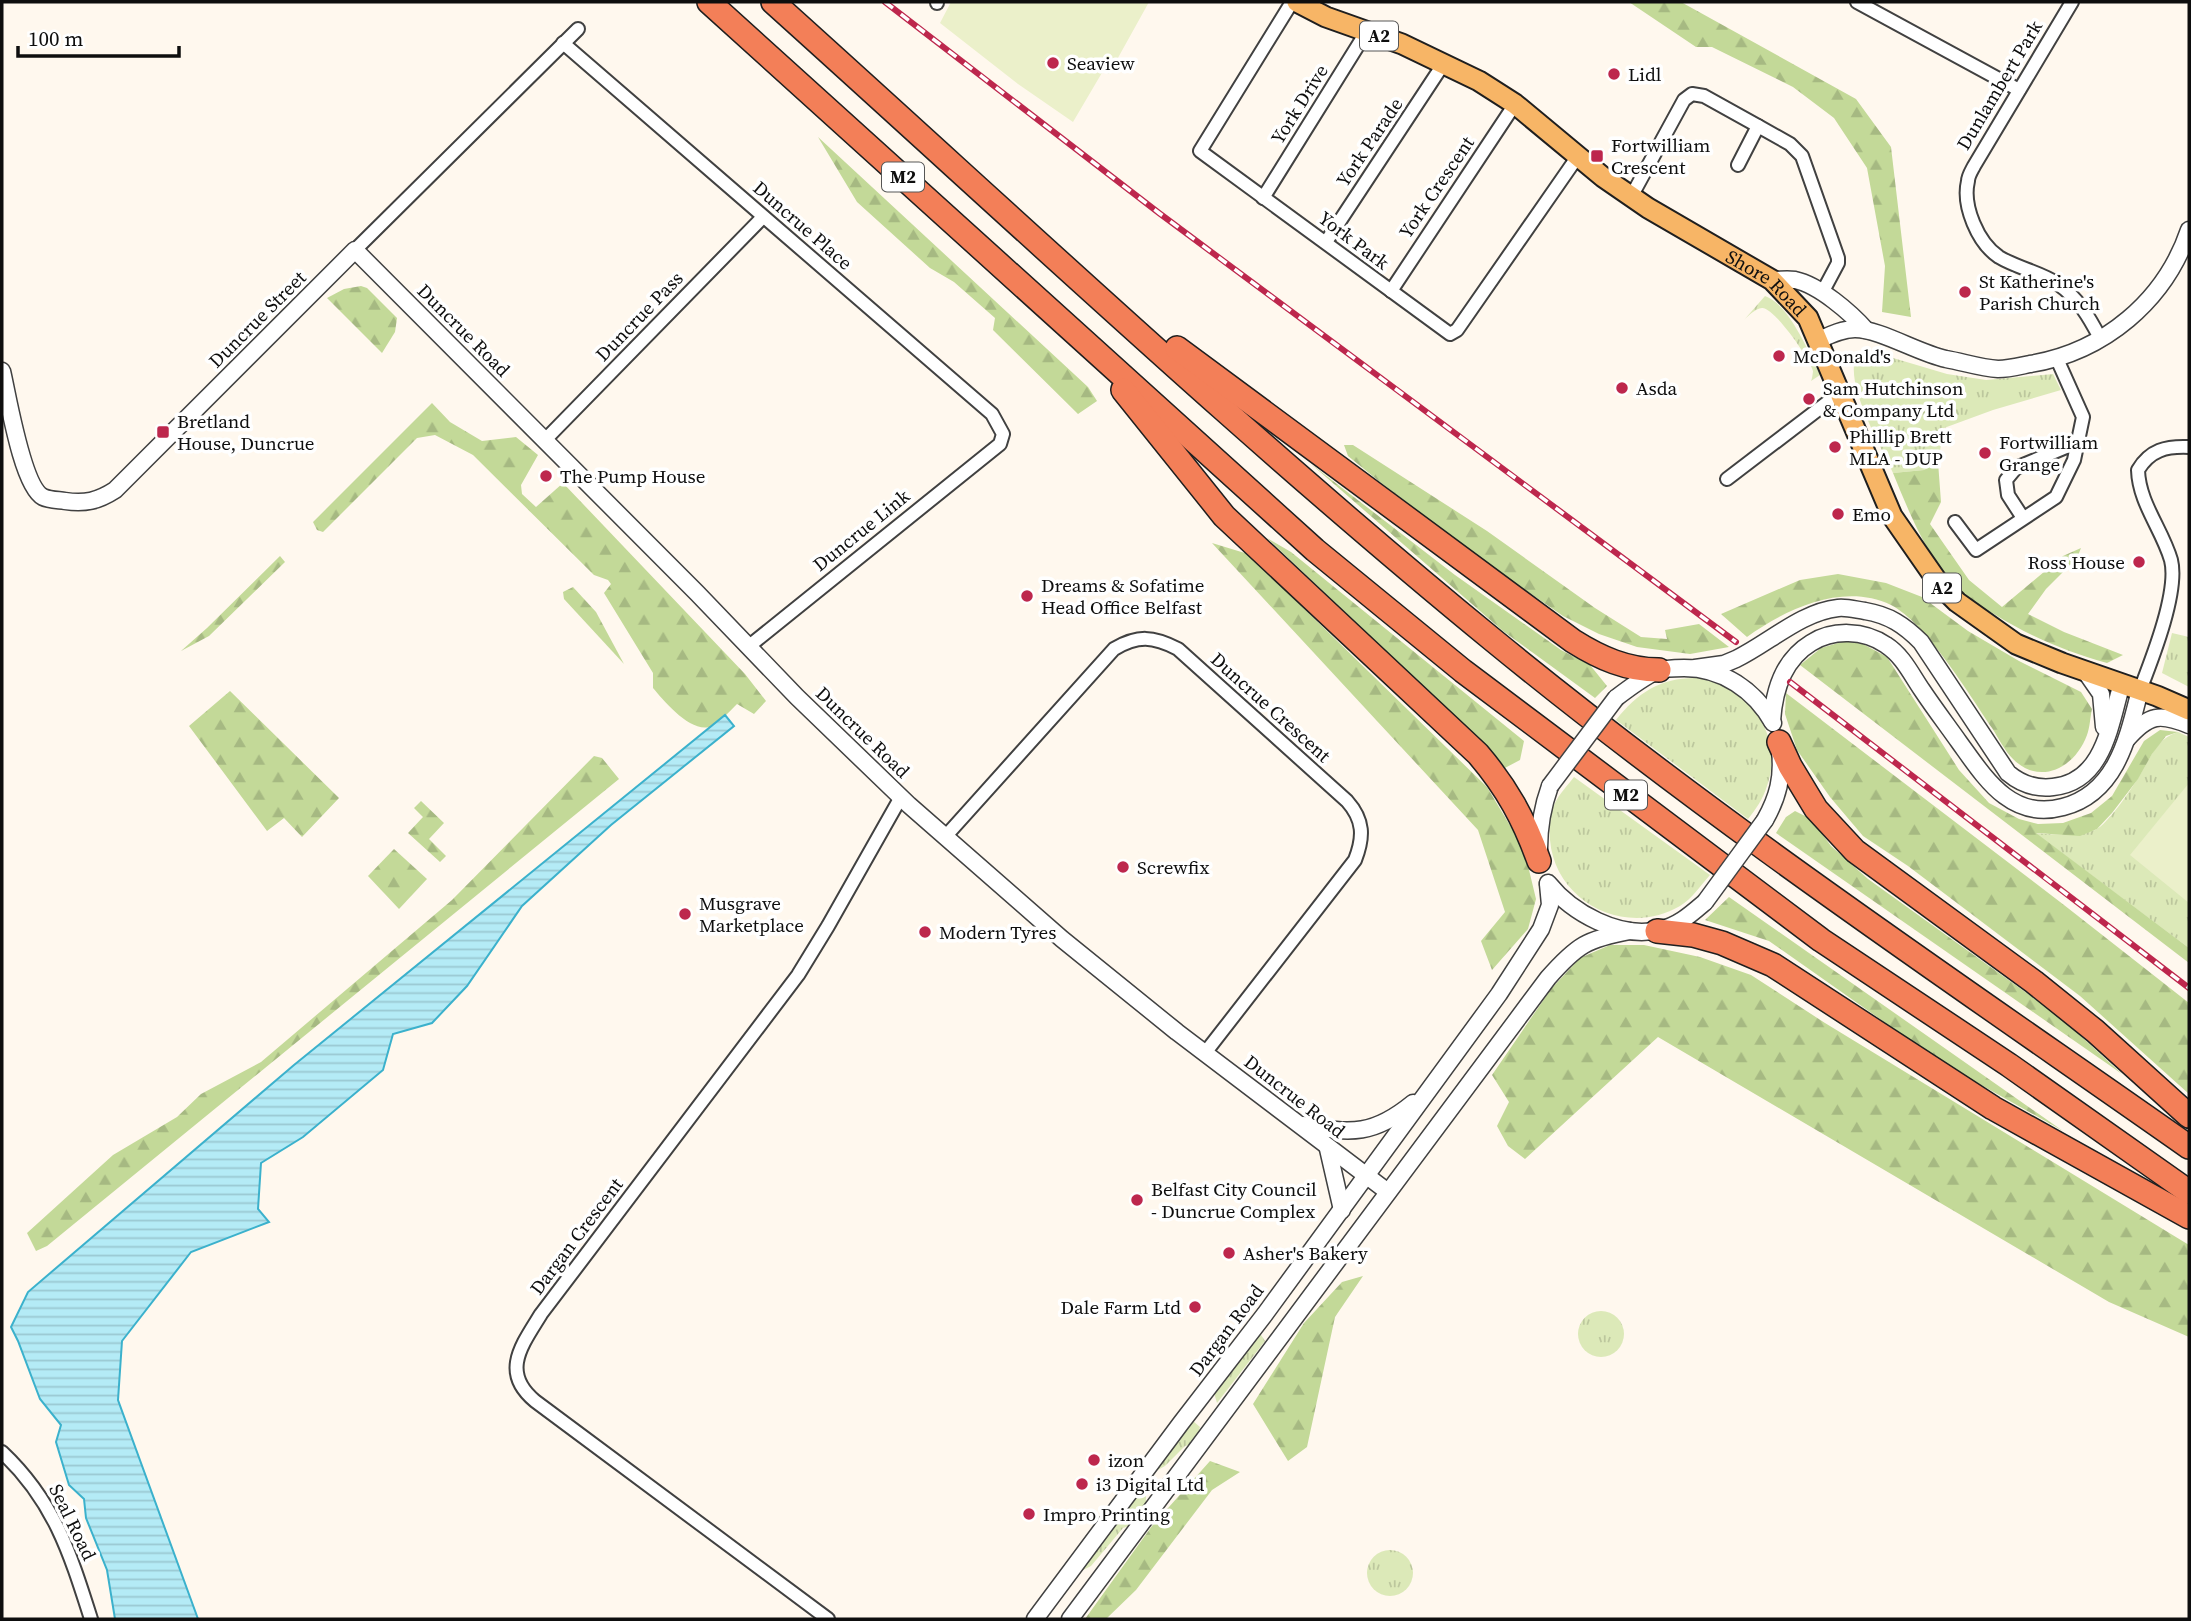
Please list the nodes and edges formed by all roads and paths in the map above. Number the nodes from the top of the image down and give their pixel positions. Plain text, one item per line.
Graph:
1 (709, 2) edge
2 (773, 2) edge
3 (1292, 2) edge
4 (1297, 2) edge
5 (1857, 2) edge
6 (2072, 2) edge
7 (578, 29) dead end
8 (1367, 31) junction
9 (563, 43) junction
10 (1444, 63) junction
11 (2019, 90) junction
12 (1515, 104) junction
13 (1758, 126) junction
14 (1578, 156) junction
15 (1738, 165) dead end
16 (1631, 197) junction
17 (1264, 198) junction
18 (763, 217) junction
19 (2189, 230) edge
20 (1326, 243) junction
21 (355, 250) junction
22 (1772, 280) junction
23 (1391, 291) junction
24 (1822, 293) junction
25 (1110, 306) junction
26 (1866, 330) junction
27 (2100, 338) junction
28 (1819, 340) junction
29 (1097, 353) junction
30 (2057, 359) junction
31 (2, 371) edge
32 (1841, 392) junction
33 (544, 441) junction
34 (2078, 442) junction
35 (1000, 444) joint
36 (2189, 447) edge
37 (1727, 479) dead end
38 (2023, 518) junction
39 (1955, 522) dead end
40 (748, 647) junction
41 (1695, 668) junction
42 (1659, 670) junction
43 (2085, 671) junction
44 (2131, 687) junction
45 (2189, 710) edge
46 (2189, 725) edge
47 (1776, 731) junction
48 (2108, 732) junction
49 (2125, 742) junction
50 (901, 797) junction
51 (945, 837) junction
52 (1539, 860) junction
53 (1548, 884) junction
54 (1630, 931) junction
55 (1657, 931) junction
56 (1205, 1054) junction
57 (1426, 1093) junction
58 (2189, 1116) edge
59 (1302, 1125) junction
60 (2189, 1147) edge
61 (1328, 1149) junction
62 (1367, 1177) junction
63 (1388, 1192) junction
64 (2189, 1192) edge
65 (1342, 1210) junction
66 (2189, 1217) edge
67 (2, 1452) edge
68 (91, 1619) edge
69 (828, 1619) edge
70 (1035, 1619) edge
71 (1070, 1619) edge

1 - 29 highway, M2
2 - 25 highway, M2
3 - 17 street, York Park
4 - 8 main road, Shore Road / A2
5 - 11 street
6 - 11 street, Dunlambert Park
7 - 9 street, Duncrue Street
8 - 10 main road, Shore Road / A2
8 - 17 street, York Drive
9 - 18 street, Duncrue Place
9 - 21 street, Duncrue Street
10 - 12 main road, Shore Road / A2
10 - 20 street, York Parade
11 - 27 street, Dunlambert Park
12 - 14 main road, Shore Road / A2
12 - 23 street, York Crescent
13 - 15 street
13 - 16 street
13 - 24 street
14 - 16 main road, Shore Road / A2
14 - 23 street, York Park
16 - 22 main road, Shore Road / A2
17 - 20 street, York Park
18 - 33 street, Duncrue Pass
18 - 35 street, Duncrue Place
19 - 27 street
20 - 23 street, York Park
21 - 31 street, Duncrue Street
21 - 33 street, Duncrue Road
22 - 24 street
22 - 28 main road, Shore Road / A2
24 - 26 street
25 - 42 highway
25 - 60 highway, M2
26 - 28 street
26 - 30 street
27 - 30 street
28 - 32 main road, Shore Road / A2
29 - 52 highway
29 - 64 highway, M2
30 - 34 street
32 - 37 street
32 - 43 main road, Shore Road / A2
33 - 40 street, Duncrue Road
34 - 38 street
34 - 38 street
35 - 40 street, Duncrue Link
36 - 44 street
38 - 39 street
40 - 50 street, Duncrue Road
41 - 42 street
41 - 47 street
41 - 48 street
42 - 52 street, bridge
43 - 44 main road, Shore Road / A2
43 - 48 street
44 - 45 main road, Shore Road / A2
44 - 48 street
44 - 49 street
46 - 49 street
47 - 49 street
47 - 55 street, bridge
47 - 58 highway
50 - 51 street, Duncrue Road
50 - 69 street, Dargan Crescent
51 - 56 street, Duncrue Road
51 - 56 street, Duncrue Crescent
52 - 53 street
53 - 54 street
53 - 57 street, Dargan Road
54 - 55 street
54 - 63 street
55 - 66 highway
56 - 59 street, Duncrue Road
57 - 59 street
57 - 62 street, Dargan Road
59 - 61 street, Duncrue Road
61 - 62 street, Duncrue Road
61 - 65 street
62 - 63 street, Duncrue Road
62 - 65 street, Dargan Road
63 - 71 street
65 - 70 street, Dargan Road
67 - 68 street, Seal Road

